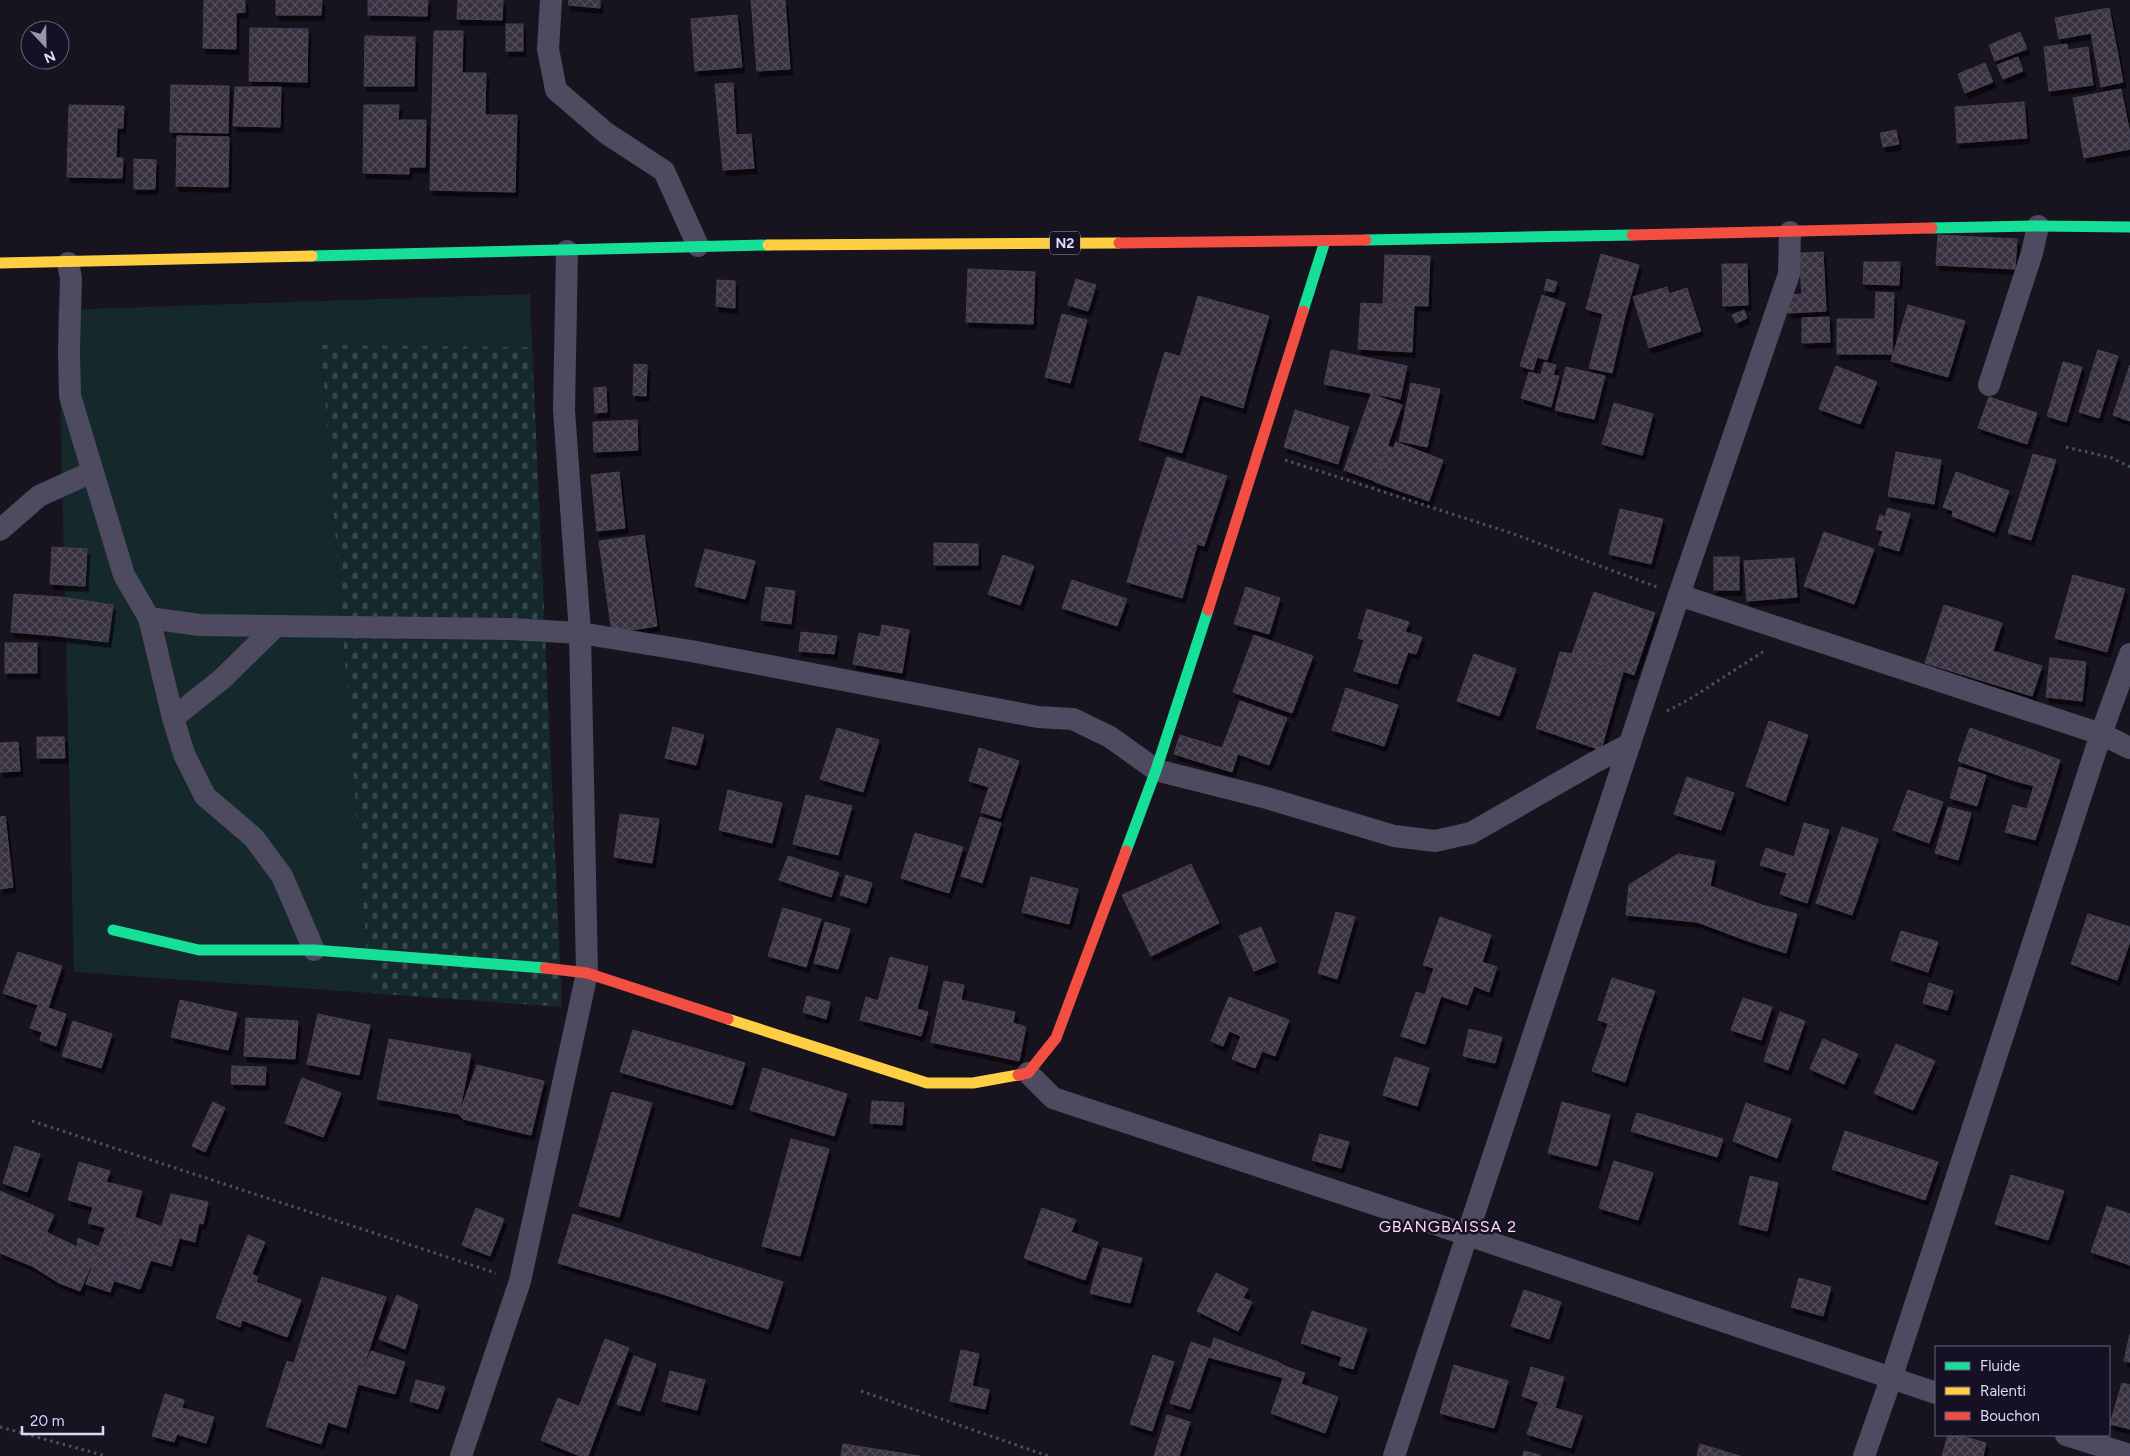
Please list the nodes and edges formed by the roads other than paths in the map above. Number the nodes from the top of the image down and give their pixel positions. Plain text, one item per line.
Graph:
1 (551, 0) edge
2 (2038, 226) junction
3 (2130, 226) edge
4 (1790, 232) junction
5 (1325, 241) junction
6 (698, 246) junction
7 (567, 251) junction
8 (0, 263) edge
9 (68, 263) junction
10 (1989, 385) dead end
11 (92, 472) junction
12 (0, 530) edge
13 (1679, 595) junction
14 (149, 618) junction
15 (275, 627) junction
16 (580, 633) junction
17 (2130, 654) edge
18 (173, 718) junction
19 (2102, 734) junction
20 (1633, 735) junction
21 (2130, 748) edge
22 (1156, 770) junction
23 (113, 930) dead end
24 (314, 950) junction
25 (587, 973) junction
26 (1028, 1073) junction
27 (1468, 1235) junction
28 (1891, 1379) junction
29 (1935, 1393) edge
30 (2069, 1436) edge
31 (2130, 1455) edge
32 (461, 1456) edge
33 (1394, 1456) edge
34 (1864, 1456) edge

1 - 6 street
2 - 3 main road, N2
2 - 4 main road, N2
2 - 10 street
4 - 5 main road, N2
4 - 13 street
5 - 6 main road, N2
5 - 22 main road
6 - 7 main road, N2
7 - 9 main road, N2
7 - 16 street
8 - 9 main road, N2
9 - 11 street
11 - 12 street
11 - 14 street
13 - 19 street
13 - 20 street
14 - 15 street
14 - 18 street
15 - 16 street
15 - 18 street
16 - 22 street
16 - 25 street
17 - 19 street
18 - 24 street
19 - 21 street
19 - 28 street
20 - 22 street
20 - 27 street
22 - 26 main road
23 - 24 main road
24 - 25 main road
25 - 26 main road
25 - 32 street
26 - 27 street
27 - 28 street
27 - 33 street
28 - 29 street
28 - 34 street
30 - 31 street

